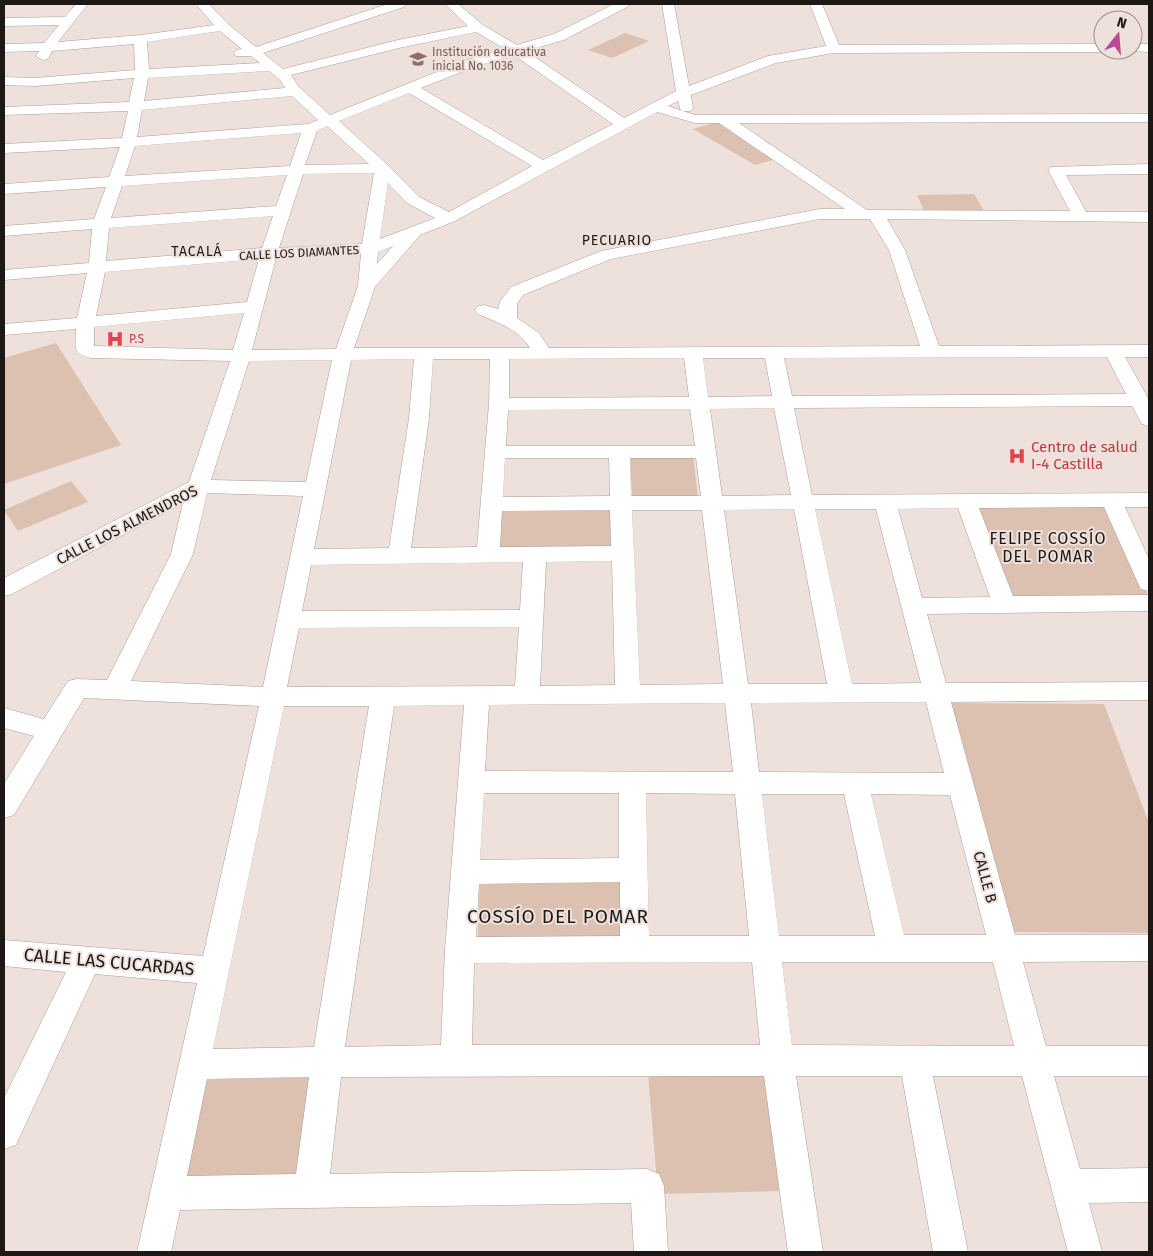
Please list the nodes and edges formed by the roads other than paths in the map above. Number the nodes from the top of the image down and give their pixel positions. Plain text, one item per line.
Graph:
1 (82, 4) edge
2 (204, 4) edge
3 (400, 4) edge
4 (451, 4) edge
5 (623, 4) edge
6 (668, 4) edge
7 (816, 4) edge
8 (69, 21) junction
9 (4, 22) edge
10 (223, 27) junction
11 (478, 28) junction
12 (140, 40) junction
13 (4, 48) edge
14 (46, 48) junction
15 (1093, 48) edge
16 (834, 49) junction
17 (516, 50) junction
18 (253, 52) junction
19 (226, 55) dead end
20 (209, 57) dead end
21 (142, 70) junction
22 (276, 70) junction
23 (4, 81) edge
24 (35, 82) junction
25 (411, 88) junction
26 (295, 91) junction
27 (682, 93) junction
28 (135, 106) junction
29 (656, 107) junction
30 (4, 111) edge
31 (25, 111) junction
32 (688, 118) junction
33 (721, 118) junction
34 (1149, 118) edge
35 (330, 121) junction
36 (623, 124) junction
37 (310, 128) junction
38 (129, 142) junction
39 (5, 151) edge
40 (543, 166) junction
41 (383, 168) junction
42 (1149, 169) edge
43 (296, 170) junction
44 (115, 182) junction
45 (4, 189) edge
46 (283, 210) junction
47 (870, 215) junction
48 (1081, 217) junction
49 (1149, 217) edge
50 (449, 218) junction
51 (101, 224) junction
52 (4, 231) edge
53 (413, 234) junction
54 (370, 249) junction
55 (269, 253) junction
56 (97, 267) junction
57 (4, 275) edge
58 (367, 286) junction
59 (254, 307) junction
60 (484, 310) dead end
61 (508, 320) junction
62 (85, 323) junction
63 (4, 330) edge
64 (1113, 351) junction
65 (1149, 351) edge
66 (772, 352) junction
67 (932, 352) junction
68 (500, 353) junction
69 (542, 353) junction
70 (693, 353) junction
71 (343, 354) junction
72 (424, 354) junction
73 (241, 356) junction
74 (1138, 400) junction
75 (700, 401) junction
76 (783, 401) junction
77 (499, 404) junction
78 (1149, 420) edge
79 (619, 451) junction
80 (496, 452) junction
81 (706, 452) junction
82 (198, 486) junction
83 (316, 489) junction
84 (1111, 500) junction
85 (1149, 500) edge
86 (885, 501) junction
87 (966, 501) junction
88 (712, 502) junction
89 (802, 502) junction
90 (492, 504) junction
91 (621, 504) junction
92 (623, 553) junction
93 (488, 554) junction
94 (535, 554) junction
95 (398, 555) junction
96 (302, 556) junction
97 (1149, 583) edge
98 (5, 586) edge
99 (1149, 602) edge
100 (1004, 604) junction
101 (913, 606) junction
102 (531, 618) junction
103 (289, 620) junction
104 (114, 690) junction
105 (1149, 690) edge
106 (937, 692) junction
107 (841, 693) junction
108 (737, 694) junction
109 (628, 695) junction
110 (383, 696) junction
111 (478, 696) junction
112 (527, 696) junction
113 (273, 697) junction
114 (4, 718) edge
115 (51, 731) junction
116 (472, 782) junction
117 (632, 782) junction
118 (747, 782) junction
119 (855, 783) junction
120 (960, 784) junction
121 (4, 807) edge
122 (634, 870) junction
123 (466, 872) junction
124 (765, 948) junction
125 (892, 948) junction
126 (1003, 948) junction
127 (1149, 948) edge
128 (635, 949) junction
129 (460, 950) junction
130 (4, 952) edge
131 (87, 960) junction
132 (214, 971) junction
133 (456, 1060) junction
134 (1149, 1061) edge
135 (326, 1062) junction
136 (778, 1062) junction
137 (915, 1062) junction
138 (1033, 1062) junction
139 (195, 1064) junction
140 (5, 1127) edge
141 (1149, 1185) edge
142 (1066, 1186) junction
143 (311, 1191) junction
144 (168, 1193) junction
145 (154, 1252) edge
146 (650, 1252) edge
147 (805, 1252) edge
148 (950, 1252) edge
149 (1085, 1252) edge

1 - 8 street
2 - 10 street
3 - 18 street
4 - 11 street
5 - 17 street
6 - 27 street
7 - 16 street
8 - 9 street
8 - 14 street
10 - 12 street
10 - 18 street
11 - 17 street
11 - 22 street
12 - 14 street
12 - 21 street
13 - 14 street
14 - 24 street
15 - 16 street, CALLE LOS DIAMANTES
16 - 27 street, CALLE LOS DIAMANTES
17 - 25 street
17 - 36 street
18 - 19 street
18 - 22 street
20 - 21 street
21 - 22 street
21 - 24 street
21 - 28 street
22 - 26 street
23 - 24 street
24 - 31 street
25 - 35 street
25 - 40 street
26 - 28 street
26 - 35 street
27 - 29 street, CALLE LOS DIAMANTES
27 - 32 street
28 - 31 street
28 - 38 street
29 - 32 street
29 - 36 street, CALLE LOS DIAMANTES
30 - 31 street
31 - 39 street
32 - 33 street
33 - 34 street
33 - 47 street
35 - 37 street
35 - 41 street
36 - 40 street, CALLE LOS DIAMANTES
37 - 38 street
37 - 43 street
38 - 39 street
38 - 44 street
40 - 50 street, CALLE LOS DIAMANTES
41 - 43 street
41 - 50 street
41 - 54 street
42 - 48 street
43 - 44 street
43 - 46 street
44 - 45 street
44 - 51 street
46 - 51 street
46 - 55 street
47 - 48 street
47 - 61 street
47 - 67 street
48 - 49 street
50 - 53 street, CALLE LOS DIAMANTES
51 - 52 street
51 - 56 street
53 - 54 street, CALLE LOS DIAMANTES
53 - 58 street
54 - 55 street, CALLE LOS DIAMANTES
54 - 58 street
55 - 56 street, CALLE LOS DIAMANTES
55 - 59 street
56 - 57 street, CALLE LOS DIAMANTES
56 - 62 street
58 - 71 street
59 - 62 street
59 - 73 street
60 - 61 street
61 - 69 street
62 - 63 street
62 - 73 street
64 - 65 street
64 - 67 street
64 - 74 street
66 - 67 street
66 - 70 street
66 - 76 street
68 - 69 street
68 - 72 street
68 - 77 street
69 - 70 street
70 - 75 street
71 - 72 street
71 - 73 street
71 - 83 street
72 - 95 street
73 - 82 street
74 - 76 street
74 - 78 street
75 - 76 street
75 - 77 street
75 - 81 street
76 - 89 street
77 - 80 street
79 - 80 street
79 - 81 street
79 - 91 street
80 - 90 street
81 - 88 street
82 - 83 street, CALLE LOS ALMENDROS
82 - 98 street, CALLE LOS ALMENDROS
82 - 104 street
83 - 96 street
84 - 85 street
84 - 87 street
84 - 97 street
86 - 87 street
86 - 89 street
86 - 101 street, CALLE B
87 - 100 street
88 - 89 street
88 - 91 street
88 - 108 street
89 - 107 street
90 - 91 street
90 - 93 street
91 - 92 street
92 - 94 street
92 - 109 street
93 - 94 street
93 - 95 street
94 - 102 street
95 - 96 street
96 - 103 street
99 - 100 street
100 - 101 street
101 - 106 street, CALLE B
102 - 103 street
102 - 112 street
103 - 113 street
104 - 113 street
104 - 115 street
105 - 106 street
106 - 107 street
106 - 120 street, CALLE B
107 - 108 street
108 - 109 street
108 - 118 street
109 - 112 street
110 - 111 street
110 - 113 street
110 - 135 street
111 - 112 street
111 - 116 street
113 - 132 street
114 - 115 street
115 - 121 street
116 - 117 street
116 - 123 street
117 - 118 street
117 - 122 street
118 - 119 street
118 - 124 street
119 - 120 street
119 - 125 street
120 - 126 street, CALLE B
122 - 123 street
122 - 128 street
123 - 129 street
124 - 125 street
124 - 128 street
124 - 136 street
125 - 126 street
126 - 127 street
126 - 138 street, CALLE B
128 - 129 street
129 - 133 street
130 - 131 street, CALLE LAS CUCARDAS
131 - 132 street, CALLE LAS CUCARDAS
131 - 140 street
132 - 139 street
133 - 135 street
133 - 136 street
134 - 138 street
135 - 139 street
135 - 143 street
136 - 137 street
136 - 147 street
137 - 138 street
137 - 148 street
138 - 142 street, CALLE B
139 - 144 street
141 - 142 street
142 - 149 street, CALLE B
143 - 144 street
143 - 146 street
144 - 145 street

